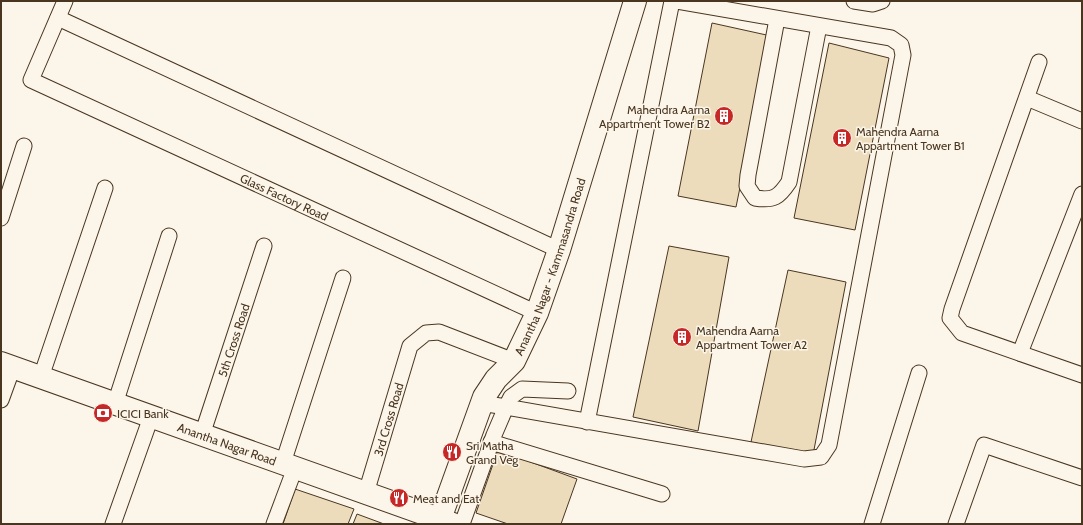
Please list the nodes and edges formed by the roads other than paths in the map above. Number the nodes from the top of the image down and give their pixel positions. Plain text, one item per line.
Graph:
1 (65, 1) edge
2 (635, 1) edge
3 (672, 1) edge
4 (677, 1) edge
5 (854, 1) edge
6 (882, 1) edge
7 (696, 2) edge
8 (58, 18) junction
9 (778, 19) junction
10 (819, 26) junction
11 (1039, 62) dead end
12 (1027, 98) junction
13 (1082, 121) edge
14 (24, 146) dead end
15 (105, 188) dead end
16 (1082, 194) edge
17 (1, 218) edge
18 (169, 236) dead end
19 (264, 246) dead end
20 (559, 250) junction
21 (343, 278) dead end
22 (537, 313) junction
23 (1020, 353) junction
24 (514, 361) junction
25 (7, 365) edge
26 (919, 373) dead end
27 (1082, 375) edge
28 (41, 377) junction
29 (568, 391) dead end
30 (1, 400) edge
31 (481, 403) junction
32 (115, 404) junction
33 (506, 408) junction
34 (151, 417) junction
35 (587, 422) junction
36 (202, 435) junction
37 (491, 442) junction
38 (289, 466) junction
39 (1082, 478) edge
40 (366, 493) junction
41 (662, 494) dead end
42 (439, 521) edge
43 (113, 524) edge
44 (274, 524) edge
45 (462, 524) edge
46 (872, 524) edge
47 (956, 524) edge

1 - 8 street
2 - 20 street, Anantha Nagar - Kammasandra Road
3 - 35 street
4 - 7 street
5 - 6 street
7 - 9 street
8 - 20 street
8 - 22 street, Glass Factory Road
9 - 10 street
9 - 10 street
10 - 35 street
11 - 12 street
12 - 13 street
12 - 23 street
14 - 17 street
15 - 28 street
16 - 23 street
18 - 32 street
19 - 36 street, 5th Cross Road
20 - 22 street, Anantha Nagar - Kammasandra Road
21 - 38 street
22 - 24 street, Anantha Nagar - Kammasandra Road
23 - 27 street
24 - 31 street, Anantha Nagar - Kammasandra Road
24 - 40 street, 3rd Cross Road
25 - 28 street, Anantha Nagar Road
25 - 30 street
26 - 46 street
28 - 32 street, Anantha Nagar Road
29 - 33 street
31 - 33 street
31 - 42 street, Anantha Nagar - Kammasandra Road
32 - 34 street, Anantha Nagar Road
33 - 35 street
33 - 37 street
34 - 36 street, Anantha Nagar Road
34 - 43 street
36 - 38 street, Anantha Nagar Road
37 - 41 street
37 - 45 street
38 - 40 street, Anantha Nagar Road
38 - 44 street
39 - 47 street
40 - 42 street, Anantha Nagar Road

